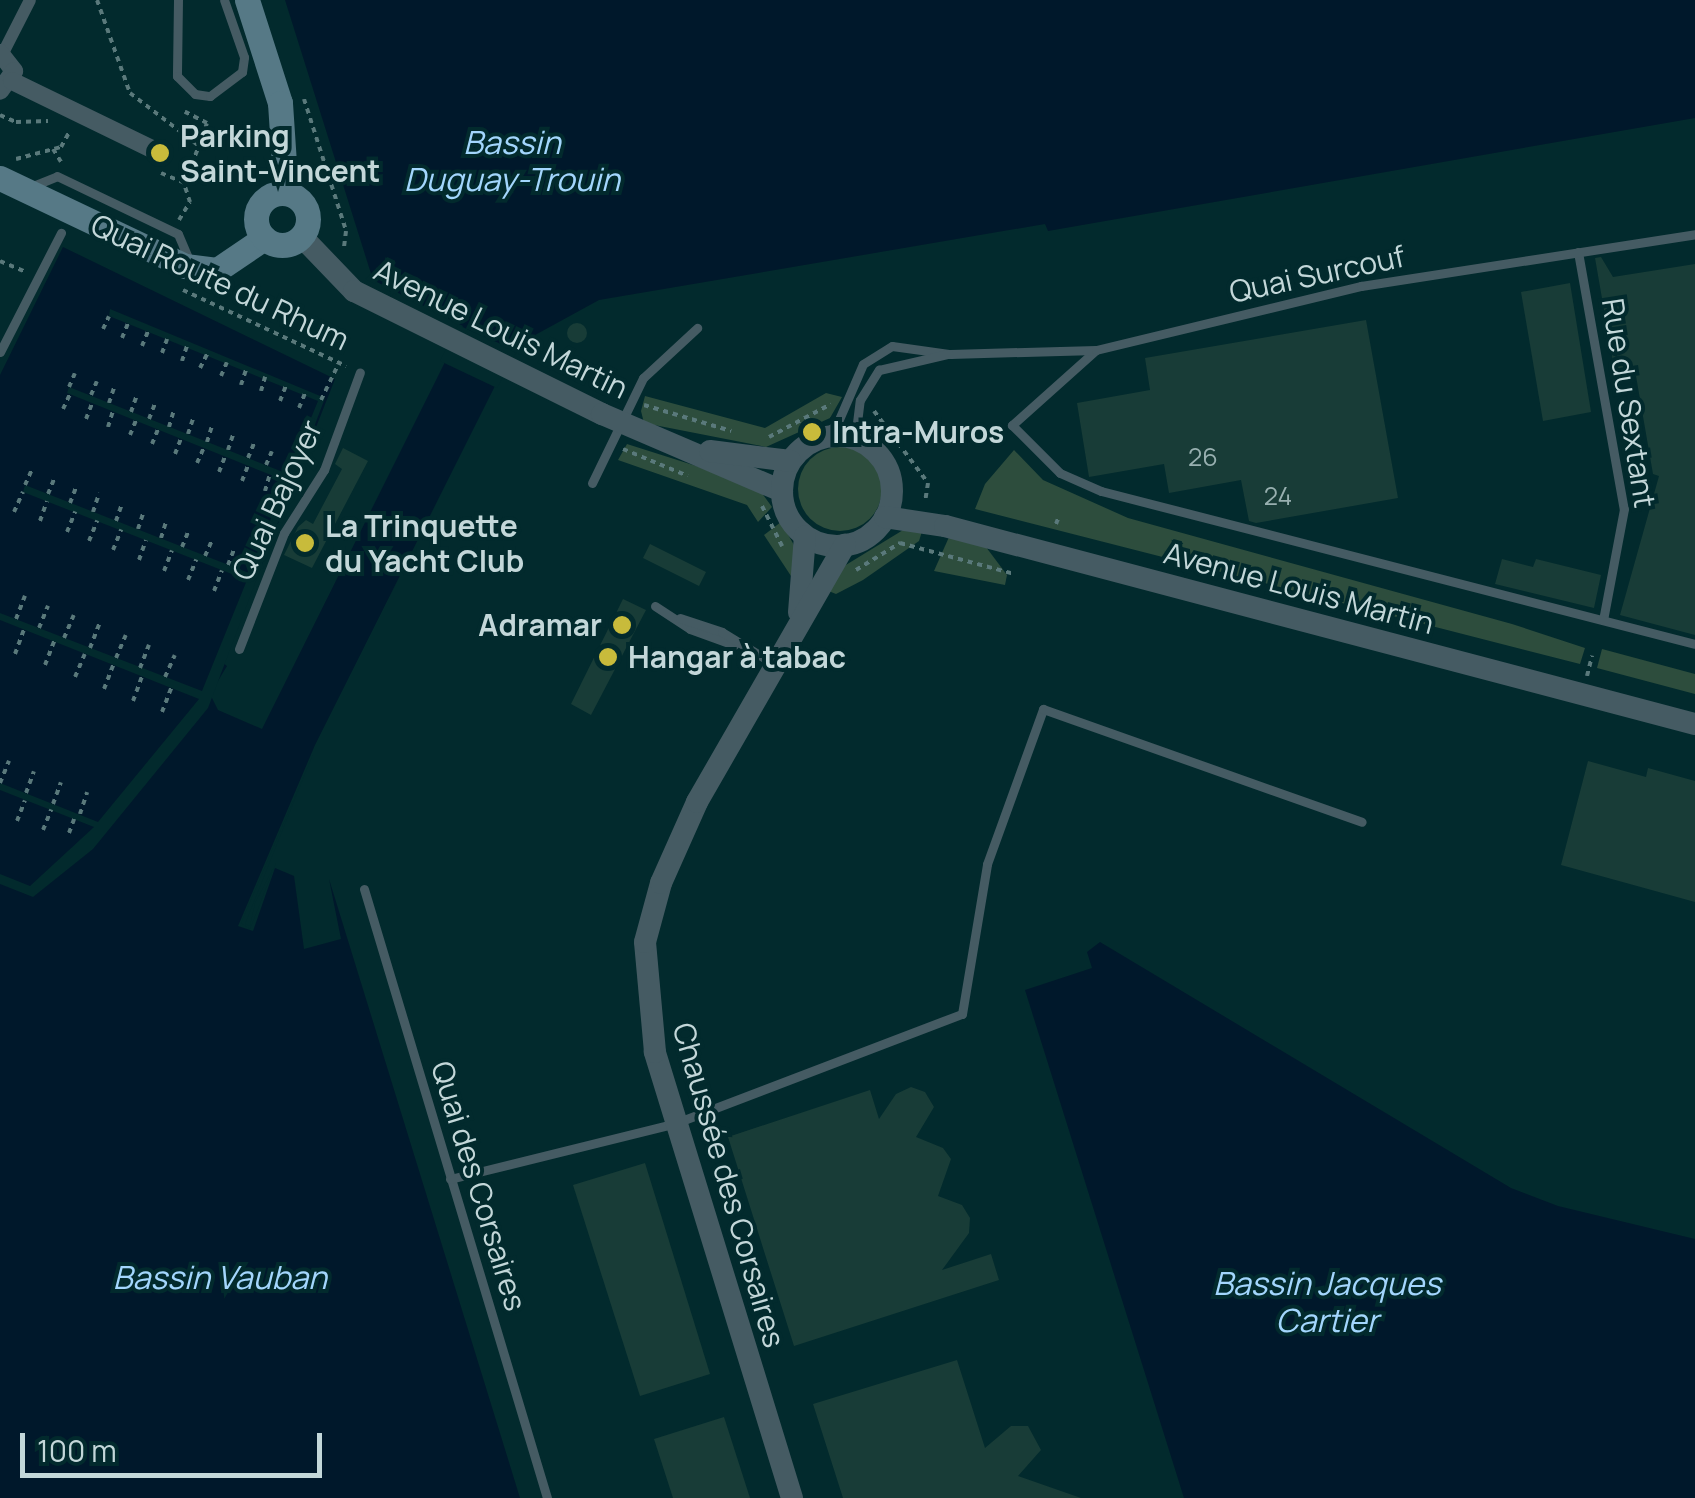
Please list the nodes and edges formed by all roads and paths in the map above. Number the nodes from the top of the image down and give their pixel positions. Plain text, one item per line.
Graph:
1 (30, 0) edge
2 (97, 0) edge
3 (178, 0) edge
4 (224, 0) edge
5 (247, 0) edge
6 (1, 53) edge
7 (6, 86) edge
8 (184, 112) dead end
9 (195, 117) dead end
10 (70, 132) dead end
11 (199, 146) dead end
12 (160, 153) dead end
13 (309, 153) dead end
14 (8, 168) edge
15 (286, 193) junction
16 (61, 233) dead end
17 (1695, 234) edge
18 (302, 237) junction
19 (264, 238) junction
20 (347, 240) dead end
21 (1578, 252) junction
22 (0, 260) edge
23 (37, 277) junction
24 (170, 284) dead end
25 (109, 316) dead end
26 (128, 323) dead end
27 (697, 328) dead end
28 (103, 329) dead end
29 (148, 331) dead end
30 (122, 338) dead end
31 (167, 339) dead end
32 (142, 346) dead end
33 (187, 346) dead end
34 (1096, 350) junction
35 (0, 352) edge
36 (162, 353) dead end
37 (206, 354) dead end
38 (950, 354) junction
39 (182, 361) dead end
40 (227, 362) dead end
41 (340, 363) junction
42 (200, 368) dead end
43 (246, 370) dead end
44 (360, 372) joint
45 (75, 373) dead end
46 (221, 376) dead end
47 (266, 377) dead end
48 (96, 381) dead end
49 (240, 385) dead end
50 (286, 385) dead end
51 (114, 388) dead end
52 (261, 392) dead end
53 (305, 393) dead end
54 (136, 395) dead end
55 (91, 396) dead end
56 (280, 400) dead end
57 (321, 400) dead end
58 (92, 403) dead end
59 (109, 403) dead end
60 (155, 404) dead end
61 (300, 408) dead end
62 (64, 409) dead end
63 (174, 410) dead end
64 (113, 411) dead end
65 (131, 412) dead end
66 (86, 419) dead end
67 (150, 419) dead end
68 (193, 419) dead end
69 (136, 420) dead end
70 (622, 423) junction
71 (212, 426) dead end
72 (108, 427) dead end
73 (169, 427) dead end
74 (158, 429) dead end
75 (188, 434) dead end
76 (233, 434) dead end
77 (130, 435) dead end
78 (181, 438) dead end
79 (818, 439) junction
80 (855, 439) junction
81 (254, 443) dead end
82 (152, 444) dead end
83 (690, 450) junction
84 (272, 451) dead end
85 (175, 454) dead end
86 (790, 461) junction
87 (197, 463) dead end
88 (266, 465) dead end
89 (32, 469) dead end
90 (219, 472) dead end
91 (270, 474) dead end
92 (55, 476) dead end
93 (242, 481) dead end
94 (592, 483) dead end
95 (928, 483) dead end
96 (77, 484) dead end
97 (265, 491) dead end
98 (782, 492) junction
99 (99, 493) dead end
100 (70, 503) dead end
101 (122, 504) dead end
102 (924, 504) dead end
103 (144, 511) dead end
104 (14, 512) dead end
105 (75, 512) dead end
106 (92, 512) dead end
107 (1059, 516) dead end
108 (885, 517) junction
109 (40, 521) dead end
110 (97, 521) dead end
111 (116, 521) dead end
112 (166, 522) dead end
113 (1056, 524) dead end
114 (121, 530) dead end
115 (138, 530) dead end
116 (189, 530) dead end
117 (67, 532) dead end
118 (804, 536) junction
119 (160, 538) dead end
120 (146, 540) dead end
121 (212, 540) dead end
122 (89, 541) dead end
123 (909, 544) dead end
124 (845, 545) junction
125 (182, 547) dead end
126 (234, 548) dead end
127 (113, 550) dead end
128 (172, 550) dead end
129 (205, 556) dead end
130 (139, 560) dead end
131 (196, 560) dead end
132 (228, 565) dead end
133 (222, 570) dead end
134 (164, 571) dead end
135 (1014, 574) dead end
136 (188, 580) dead end
137 (214, 591) dead end
138 (25, 596) dead end
139 (48, 606) dead end
140 (656, 606) dead end
141 (74, 615) dead end
142 (798, 618) junction
143 (16, 619) dead end
144 (1603, 620) junction
145 (99, 624) dead end
146 (39, 628) dead end
147 (24, 630) dead end
148 (126, 636) dead end
149 (64, 638) dead end
150 (54, 641) dead end
151 (1695, 644) edge
152 (149, 645) dead end
153 (239, 649) dead end
154 (15, 654) dead end
155 (175, 655) dead end
156 (116, 658) dead end
157 (45, 665) dead end
158 (114, 665) dead end
159 (775, 665) junction
160 (140, 668) dead end
161 (142, 676) dead end
162 (76, 677) dead end
163 (166, 677) dead end
164 (171, 688) dead end
165 (104, 690) dead end
166 (133, 701) dead end
167 (162, 712) dead end
168 (1695, 724) edge
169 (9, 761) dead end
170 (34, 771) dead end
171 (61, 782) dead end
172 (0, 783) edge
173 (86, 792) dead end
174 (17, 821) dead end
175 (1362, 822) dead end
176 (43, 830) dead end
177 (69, 833) dead end
178 (364, 889) dead end
179 (676, 1123) junction
180 (450, 1178) junction
181 (547, 1498) edge
182 (792, 1498) edge

1 - 6 street
2 - 11 path
3 - 4 lane
5 - 15 main road
6 - 7 street
7 - 12 street
8 - 9 path
10 - 14 path
13 - 20 path
14 - 19 main road
15 - 18 main road
15 - 19 main road
16 - 23 lane
17 - 21 lane, Quai Surcouf
18 - 19 main road
18 - 70 street, Avenue Louis Martin
21 - 34 lane, Quai Surcouf
21 - 144 lane, Rue du Sextant
22 - 23 path
23 - 35 lane
24 - 41 path, Quai Route du Rhum
25 - 28 path
26 - 30 path
27 - 70 lane
29 - 32 path
31 - 36 path
33 - 39 path
34 - 38 lane, Quai Surcouf
34 - 144 lane
37 - 42 path
38 - 79 lane
38 - 80 lane
40 - 46 path
41 - 44 path, Quai Route du Rhum
41 - 57 path
43 - 49 path
44 - 153 lane, Quai Bajoyer
45 - 62 path
47 - 52 path
48 - 55 path
50 - 56 path
51 - 59 path
53 - 61 path
54 - 65 path
58 - 66 path
60 - 67 path
63 - 73 path
64 - 72 path
68 - 75 path
69 - 77 path
70 - 83 street, Avenue Louis Martin
70 - 94 lane
71 - 87 path
74 - 82 path
76 - 90 path
78 - 85 path
79 - 80 street
79 - 86 street
80 - 108 street
81 - 93 path
83 - 86 street, Avenue Louis Martin
83 - 98 street, Avenue Louis Martin
84 - 88 path
86 - 98 street
89 - 104 path
91 - 97 path
92 - 109 path
95 - 102 path
96 - 100 path
98 - 118 street
99 - 106 path
101 - 111 path
103 - 115 path
105 - 117 path
107 - 113 path
108 - 124 street
108 - 168 street, Avenue Louis Martin
110 - 122 path
112 - 119 path
114 - 127 path
116 - 125 path
118 - 124 street
118 - 142 street, Chaussée des Corsaires
120 - 130 path
121 - 129 path
123 - 135 path
124 - 142 street, Chaussée des Corsaires
126 - 132 path
128 - 134 path
131 - 136 path
133 - 137 path
138 - 143 path
139 - 146 path
140 - 159 lane
141 - 149 path
142 - 159 street, Chaussée des Corsaires
144 - 151 lane
145 - 162 path
147 - 154 path
148 - 156 path
150 - 157 path
152 - 160 path
155 - 163 path
158 - 165 path
159 - 179 street, Chaussée des Corsaires
161 - 166 path
164 - 167 path
169 - 172 path
170 - 174 path
171 - 176 path
173 - 177 path
175 - 179 lane
178 - 180 lane, Quai des Corsaires
179 - 180 lane
179 - 182 street, Chaussée des Corsaires
180 - 181 lane, Quai des Corsaires

